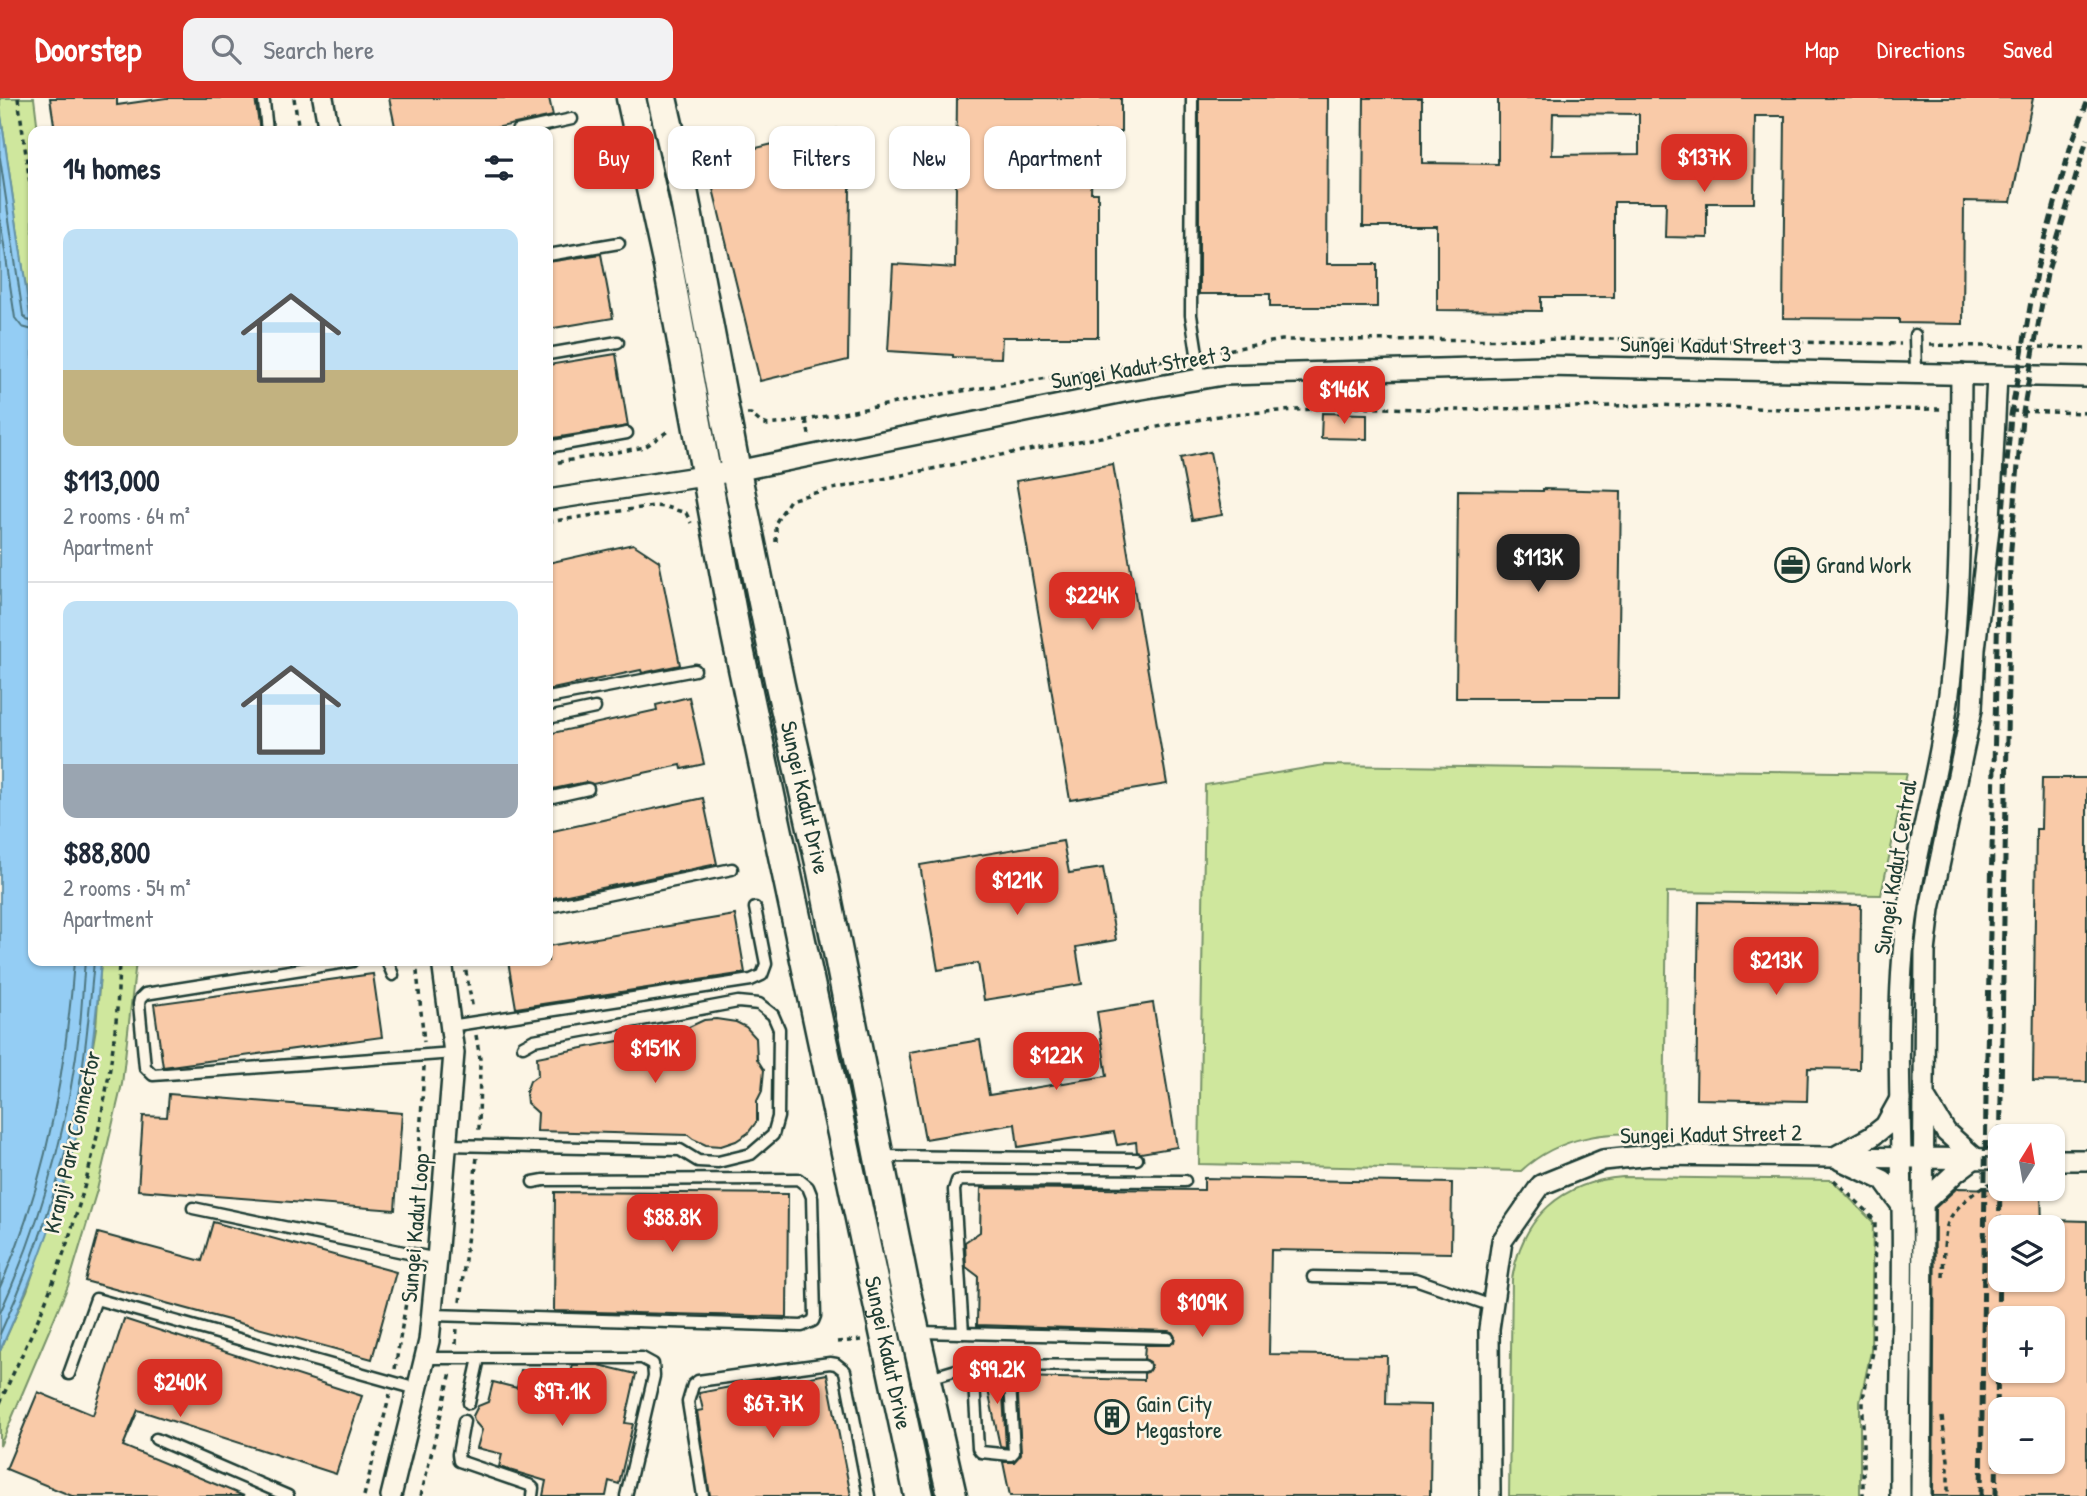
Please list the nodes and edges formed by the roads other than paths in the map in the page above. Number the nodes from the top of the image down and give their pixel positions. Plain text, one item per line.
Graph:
1 (323, 98) edge
2 (631, 98) edge
3 (662, 98) edge
4 (1192, 98) edge
5 (264, 102) dead end
6 (572, 119) dead end
7 (266, 126) edge
8 (328, 126) edge
9 (540, 126) edge
10 (619, 243) dead end
11 (553, 254) edge
12 (1915, 335) dead end
13 (618, 342) dead end
14 (553, 353) edge
15 (1916, 373) junction
16 (1961, 374) junction
17 (1997, 376) junction
18 (2087, 377) edge
19 (1201, 379) junction
20 (627, 433) dead end
21 (553, 446) edge
22 (736, 471) junction
23 (708, 476) junction
24 (553, 499) edge
25 (695, 670) dead end
26 (553, 697) edge
27 (596, 708) dead end
28 (553, 717) edge
29 (588, 789) dead end
30 (553, 797) edge
31 (732, 869) dead end
32 (553, 906) edge
33 (755, 908) dead end
34 (321, 966) edge
35 (389, 966) edge
36 (443, 966) edge
37 (393, 975) dead end
38 (450, 1026) junction
39 (523, 1046) dead end
40 (454, 1053) junction
41 (1924, 1096) junction
42 (1900, 1098) junction
43 (447, 1145) junction
44 (880, 1156) junction
45 (1901, 1156) junction
46 (1922, 1156) junction
47 (1833, 1157) junction
48 (1975, 1158) junction
49 (1988, 1158) edge
50 (1138, 1159) dead end
51 (2065, 1160) edge
52 (2087, 1160) edge
53 (1185, 1181) dead end
54 (533, 1182) dead end
55 (1912, 1205) junction
56 (192, 1208) dead end
57 (437, 1259) junction
58 (1313, 1276) dead end
59 (1492, 1306) junction
60 (432, 1315) junction
61 (915, 1332) junction
62 (963, 1333) junction
63 (1168, 1338) dead end
64 (425, 1358) junction
65 (479, 1358) junction
66 (972, 1365) junction
67 (1009, 1365) junction
68 (1144, 1366) dead end
69 (69, 1374) dead end
70 (926, 1379) junction
71 (417, 1390) junction
72 (469, 1402) dead end
73 (464, 1421) dead end
74 (156, 1439) dead end
75 (288, 1496) edge
76 (391, 1496) edge
77 (532, 1496) edge
78 (626, 1496) edge
79 (703, 1496) edge
80 (869, 1496) edge
81 (919, 1496) edge
82 (952, 1496) edge
83 (1490, 1496) edge
84 (1900, 1496) edge
85 (1921, 1496) edge

1 - 8 street
2 - 23 main road, Sungei Kadut Drive
3 - 22 main road, Sungei Kadut Drive
4 - 19 lane
5 - 7 lane
6 - 9 lane
10 - 11 lane
12 - 15 lane
13 - 14 lane
15 - 16 street, Sungei Kadut Street 3
15 - 19 street, Sungei Kadut Street 3
16 - 17 street, Sungei Kadut Street 3
16 - 42 street, Sungei Kadut Central
17 - 18 street, Sungei Kadut Street 3
17 - 41 street, Sungei Kadut Central
19 - 22 street, Sungei Kadut Street 3
20 - 21 lane
22 - 23 street, Sungei Kadut Street 3
22 - 44 main road, Sungei Kadut Drive
23 - 24 street, Sungei Kadut Street 3
23 - 81 main road, Sungei Kadut Drive
25 - 26 lane
27 - 28 lane
29 - 30 lane
31 - 32 lane
33 - 38 lane
34 - 40 lane
35 - 37 lane
36 - 38 street, Sungei Kadut Loop
38 - 40 street, Sungei Kadut Loop
39 - 43 lane
40 - 43 street, Sungei Kadut Loop
41 - 46 street, Sungei Kadut Central
41 - 48 street
42 - 45 street, Sungei Kadut Central
42 - 47 street
43 - 57 street, Sungei Kadut Loop
44 - 50 lane
44 - 61 main road, Sungei Kadut Drive
45 - 46 street, Sungei Kadut Street 2
45 - 47 street, Sungei Kadut Street 2
45 - 55 street, Sungei Kadut Central
46 - 48 street, Sungei Kadut Street 2
46 - 55 street, Sungei Kadut Central
47 - 55 street
47 - 59 street, Sungei Kadut Street 2
48 - 49 street, Sungei Kadut Street 2
48 - 55 street
51 - 52 street
53 - 62 lane
54 - 60 lane
55 - 84 street, Sungei Kadut Central
55 - 85 street, Sungei Kadut Central
56 - 57 lane
57 - 60 street, Sungei Kadut Loop
58 - 59 lane
59 - 83 street, Sungei Kadut Street 2
60 - 64 street, Sungei Kadut Loop
61 - 62 lane
61 - 70 main road, Sungei Kadut Drive
62 - 63 lane
64 - 65 lane
64 - 71 street, Sungei Kadut Loop
65 - 72 lane
65 - 78 lane
66 - 67 lane
66 - 67 lane
66 - 70 lane
67 - 68 lane
69 - 71 lane
70 - 82 main road, Sungei Kadut Drive
71 - 76 street, Sungei Kadut Loop
73 - 77 lane
74 - 75 lane
79 - 80 lane

